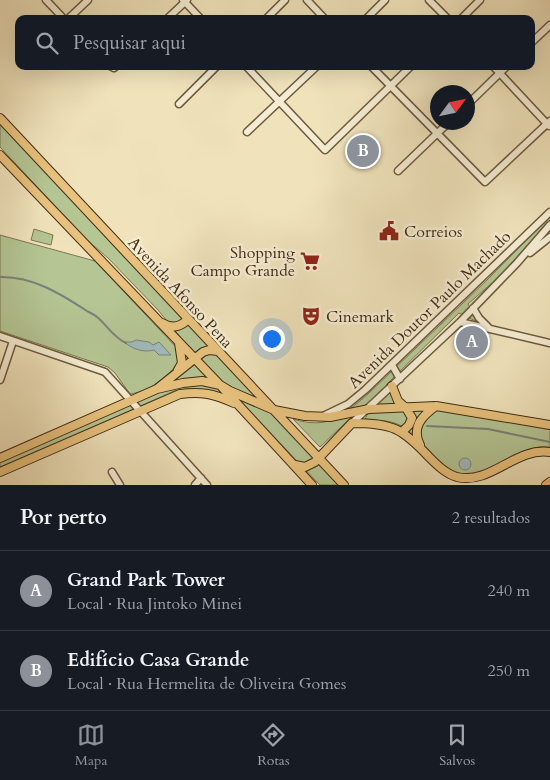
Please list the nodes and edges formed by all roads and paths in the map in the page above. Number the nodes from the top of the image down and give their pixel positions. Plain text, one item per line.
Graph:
1 (46, 0) edge
2 (88, 0) edge
3 (285, 0) edge
4 (307, 0) edge
5 (385, 0) edge
6 (429, 0) edge
7 (480, 0) edge
8 (185, 1) edge
9 (62, 15) edge
10 (71, 15) edge
11 (171, 15) edge
12 (197, 15) edge
13 (270, 15) edge
14 (321, 15) edge
15 (370, 15) edge
16 (444, 15) edge
17 (465, 15) edge
18 (550, 25) edge
19 (535, 39) edge
20 (213, 70) edge
21 (250, 70) edge
22 (313, 70) edge
23 (375, 70) edge
24 (407, 70) edge
25 (497, 70) edge
26 (503, 70) edge
27 (500, 73) junction
28 (390, 86) junction
29 (475, 97) edge
30 (281, 102) junction
31 (179, 104) dead end
32 (0, 118) edge
33 (549, 124) edge
34 (440, 130) edge
35 (247, 132) dead end
36 (436, 134) junction
37 (0, 155) edge
38 (398, 171) dead end
39 (550, 212) edge
40 (550, 225) edge
41 (550, 237) edge
42 (517, 263) junction
43 (489, 272) junction
44 (497, 285) junction
45 (473, 308) junction
46 (152, 316) junction
47 (188, 319) junction
48 (460, 322) junction
49 (489, 328) junction
50 (0, 336) edge
51 (14, 341) junction
52 (550, 343) edge
53 (179, 344) junction
54 (218, 351) junction
55 (194, 358) junction
56 (392, 365) junction
57 (173, 376) junction
58 (400, 379) junction
59 (0, 380) edge
60 (220, 385) junction
61 (392, 386) junction
62 (157, 389) junction
63 (130, 401) junction
64 (238, 405) junction
65 (436, 406) junction
66 (406, 408) junction
67 (369, 409) junction
68 (139, 410) junction
69 (274, 410) junction
70 (321, 417) junction
71 (352, 423) junction
72 (550, 425) edge
73 (402, 431) junction
74 (421, 448) junction
75 (550, 452) edge
76 (0, 458) edge
77 (319, 458) junction
78 (293, 464) junction
79 (0, 472) edge
80 (112, 472) dead end
81 (201, 478) junction
82 (550, 482) edge
83 (120, 485) edge
84 (195, 485) edge
85 (207, 485) edge
86 (312, 485) edge
87 (344, 485) edge
88 (546, 485) edge

1 - 9 street
2 - 10 street
3 - 13 street
4 - 14 street
5 - 15 street
6 - 16 street
7 - 17 street
8 - 11 street
8 - 12 street
18 - 19 street
20 - 31 street
21 - 30 street
22 - 30 street
23 - 28 street
24 - 28 street
25 - 27 street
26 - 27 street
27 - 29 street
27 - 33 street
28 - 30 street
28 - 36 street
30 - 35 street
32 - 47 main road, Avenida Afonso Pena
33 - 36 street
34 - 36 street
36 - 38 street
37 - 46 main road
39 - 43 street, Avenida Doutor Paulo Machado
40 - 42 street, Avenida Doutor Paulo Machado
41 - 42 street
42 - 44 street, Avenida Doutor Paulo Machado
43 - 44 street
43 - 56 street, Avenida Doutor Paulo Machado
44 - 45 street, Avenida Doutor Paulo Machado
45 - 48 street, Avenida Doutor Paulo Machado
45 - 49 street
46 - 47 main road
46 - 53 main road
47 - 54 main road, Avenida Afonso Pena
48 - 49 street
48 - 58 street, Avenida Doutor Paulo Machado
49 - 52 street
50 - 51 street
51 - 59 street
51 - 63 street
53 - 55 main road
53 - 57 main road
54 - 55 main road
54 - 69 main road, Avenida Afonso Pena
55 - 57 main road
55 - 60 main road
56 - 58 street
56 - 70 street, Avenida Doutor Paulo Machado
57 - 62 main road
58 - 61 street, Avenida Doutor Paulo Machado
60 - 62 main road
60 - 64 main road
60 - 69 main road
61 - 66 main road
61 - 67 street, Avenida Doutor Paulo Machado
62 - 63 main road
63 - 68 street
63 - 76 main road
64 - 68 main road
64 - 78 main road
65 - 66 main road
65 - 72 main road
65 - 74 main road
66 - 67 main road
66 - 73 main road
67 - 70 main road
67 - 71 street, Avenida Doutor Paulo Machado
68 - 79 main road
68 - 81 street
69 - 70 main road
69 - 77 main road, Avenida Afonso Pena
71 - 73 main road
71 - 77 main road
73 - 74 main road
74 - 75 main road
77 - 78 main road
77 - 87 main road, Avenida Afonso Pena
78 - 86 main road
80 - 83 street
81 - 84 street
81 - 85 street
82 - 88 main road

